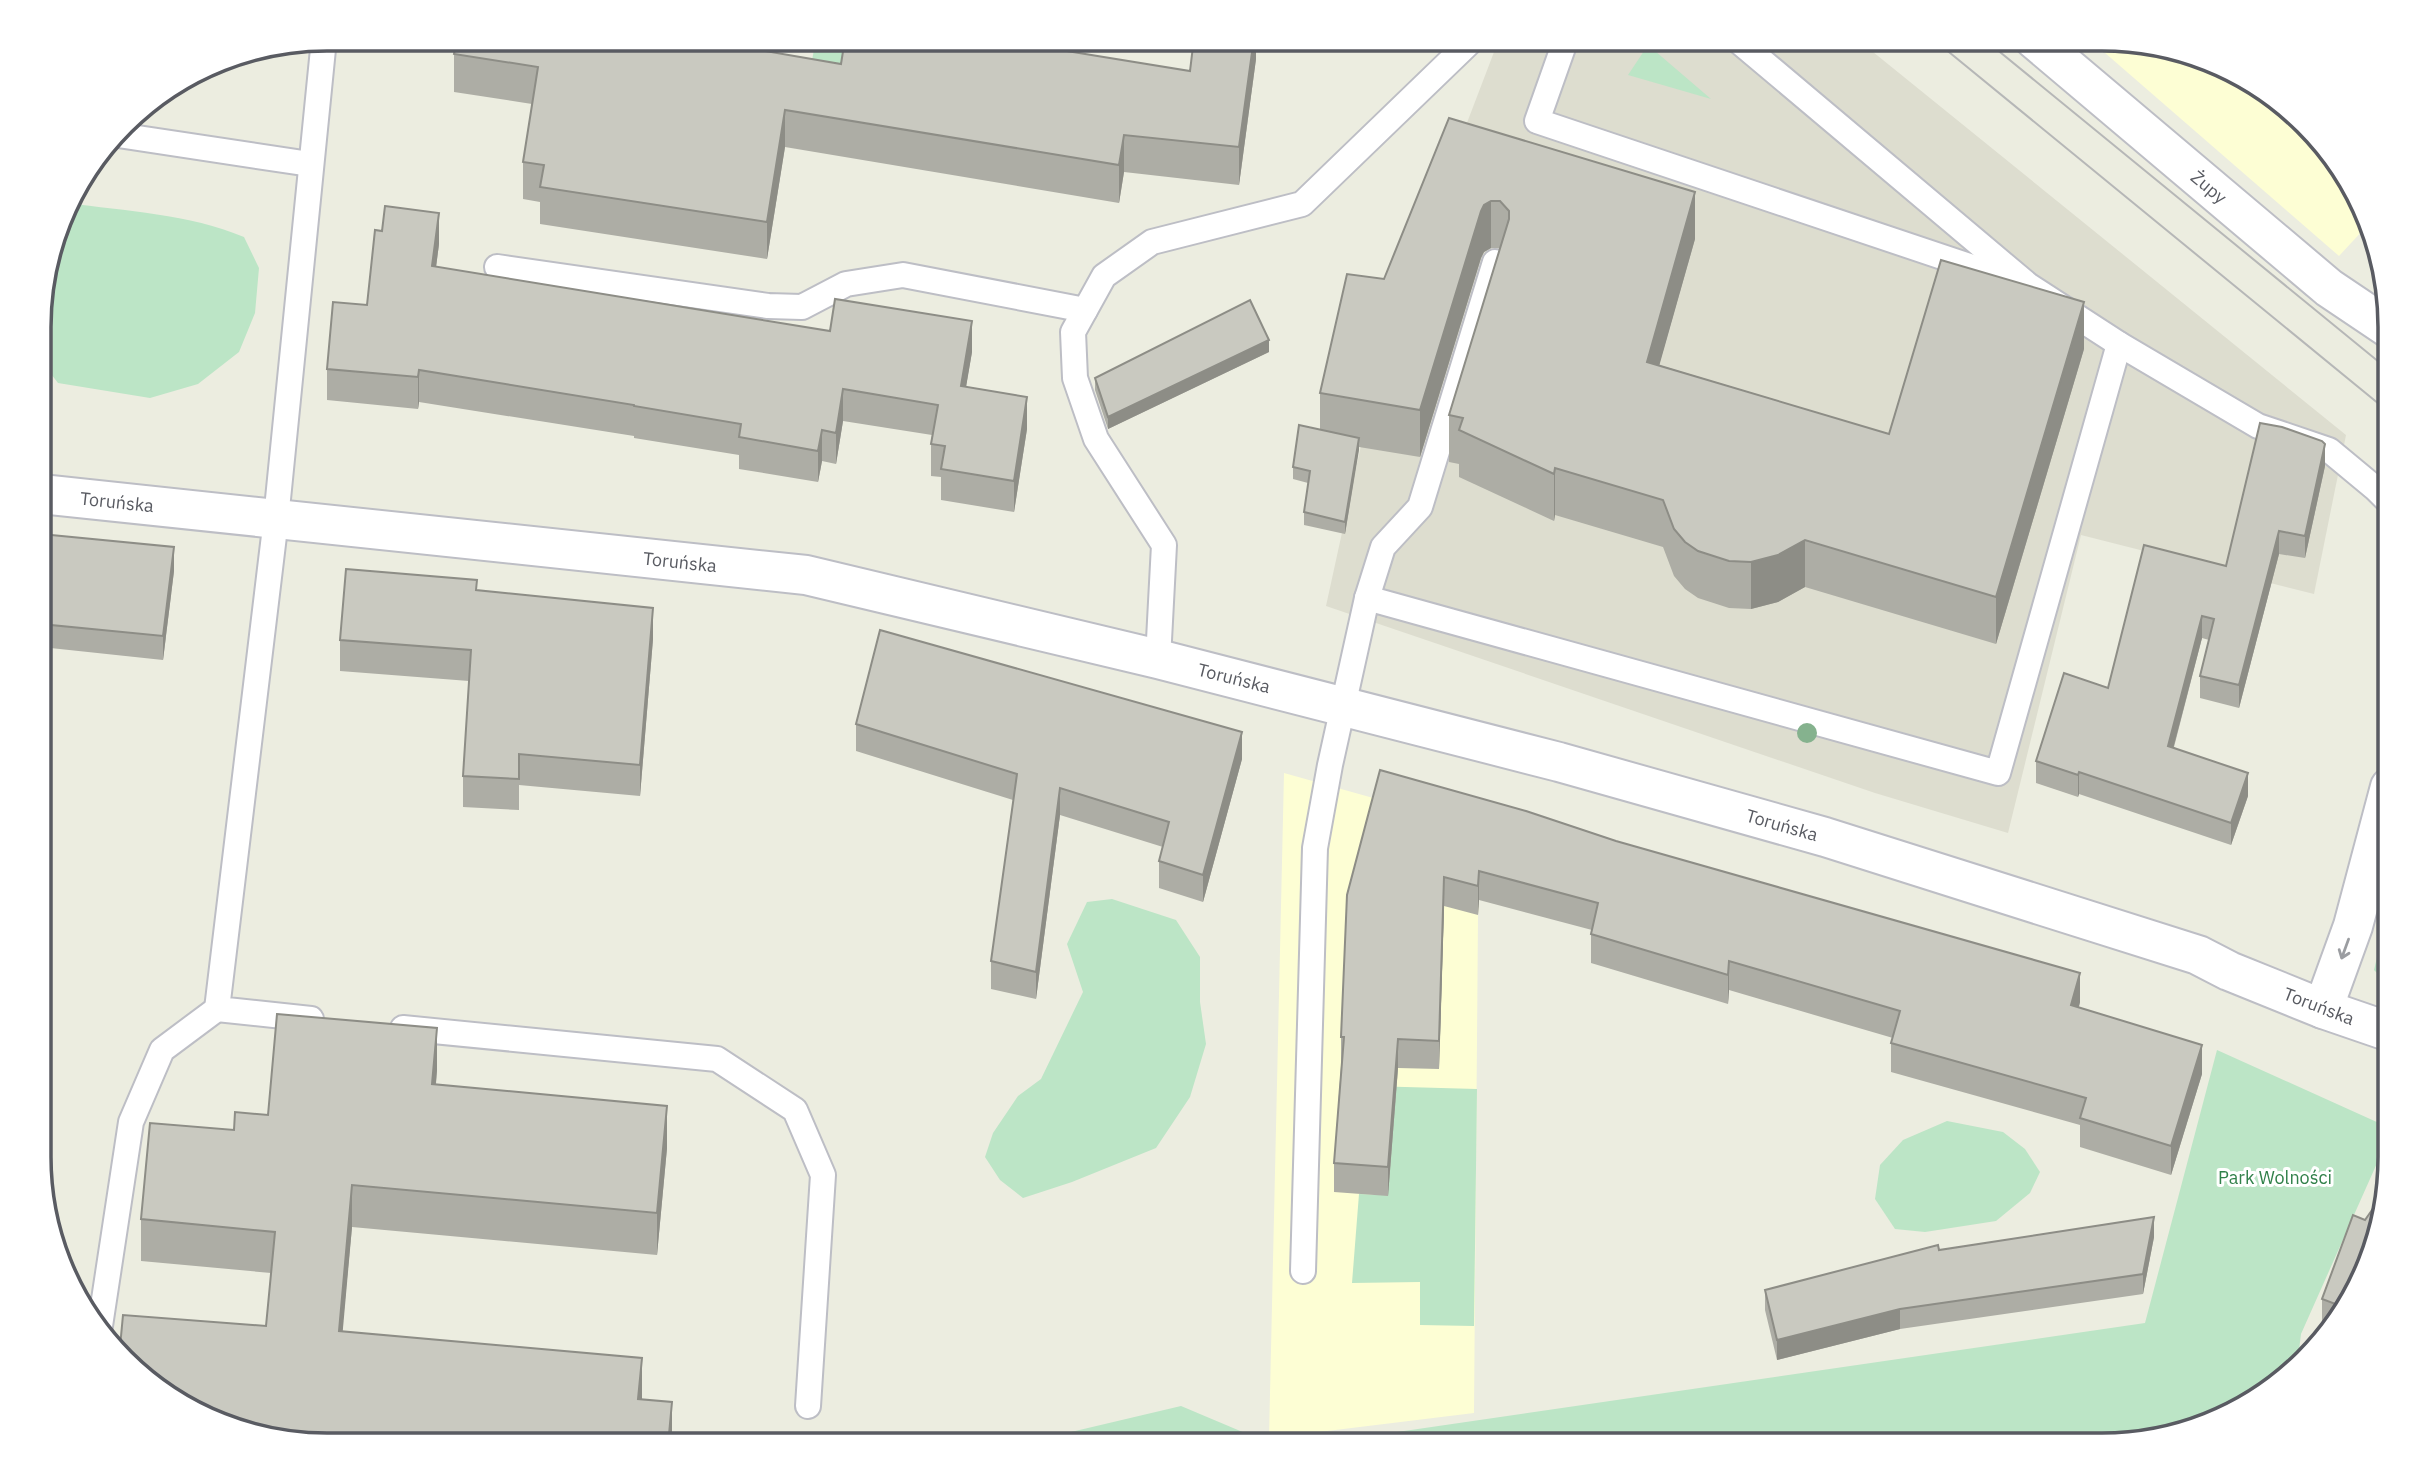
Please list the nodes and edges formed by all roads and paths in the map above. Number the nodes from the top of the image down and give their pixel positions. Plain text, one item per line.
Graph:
1 (323, 51) edge
2 (1460, 51) edge
3 (1561, 51) edge
4 (1751, 51) edge
5 (2049, 51) edge
6 (128, 136) edge
7 (310, 164) junction
8 (1495, 262) edge
9 (497, 267) dead end
10 (2028, 285) junction
11 (1086, 310) junction
12 (2378, 321) edge
13 (2119, 344) junction
14 (2378, 491) edge
15 (51, 495) edge
16 (276, 519) junction
17 (1367, 598) junction
18 (1158, 659) junction
19 (1344, 705) junction
20 (2378, 832) edge
21 (217, 1009) junction
22 (2323, 1009) junction
23 (328, 1020) edge
24 (2378, 1024) edge
25 (384, 1026) edge
26 (1303, 1271) dead end
27 (101, 1316) edge
28 (808, 1405) dead end

1 - 7 lane
2 - 11 lane
3 - 10 lane
4 - 10 lane
5 - 12 street, Żupy
6 - 7 lane
7 - 16 lane
8 - 17 lane
9 - 11 lane
10 - 13 lane
11 - 18 lane
13 - 14 lane
13 - 17 lane
15 - 16 street, Toruńska
16 - 18 street, Toruńska
16 - 21 lane
17 - 19 lane
18 - 19 street, Toruńska
19 - 22 street, Toruńska
19 - 26 lane
20 -> 22 street
21 - 23 lane
21 - 27 lane
22 - 24 street, Toruńska
25 - 28 lane

